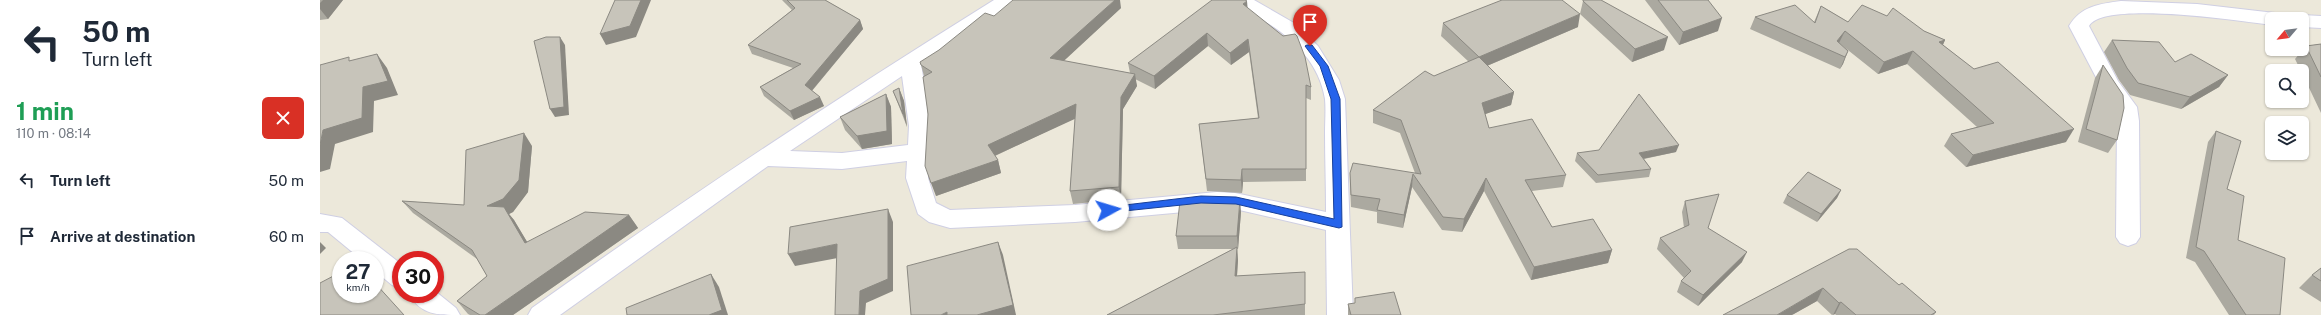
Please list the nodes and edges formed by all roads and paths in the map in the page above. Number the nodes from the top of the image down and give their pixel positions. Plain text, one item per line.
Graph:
1 (1007, 0) edge
2 (1239, 0) edge
3 (2265, 18) edge
4 (2309, 21) edge
5 (2321, 22) edge
6 (910, 61) junction
7 (917, 152) junction
8 (765, 158) junction
9 (320, 223) edge
10 (1339, 224) junction
11 (2128, 237) dead end
12 (392, 271) edge
13 (432, 303) edge
14 (447, 315) edge
15 (541, 315) edge
16 (1340, 315) edge

1 - 6 street
2 - 10 street
3 - 11 street
4 - 5 street
6 - 7 street
6 - 8 street
7 - 8 street
7 - 10 street
8 - 15 street
9 - 12 street
10 - 16 street
13 - 14 street

